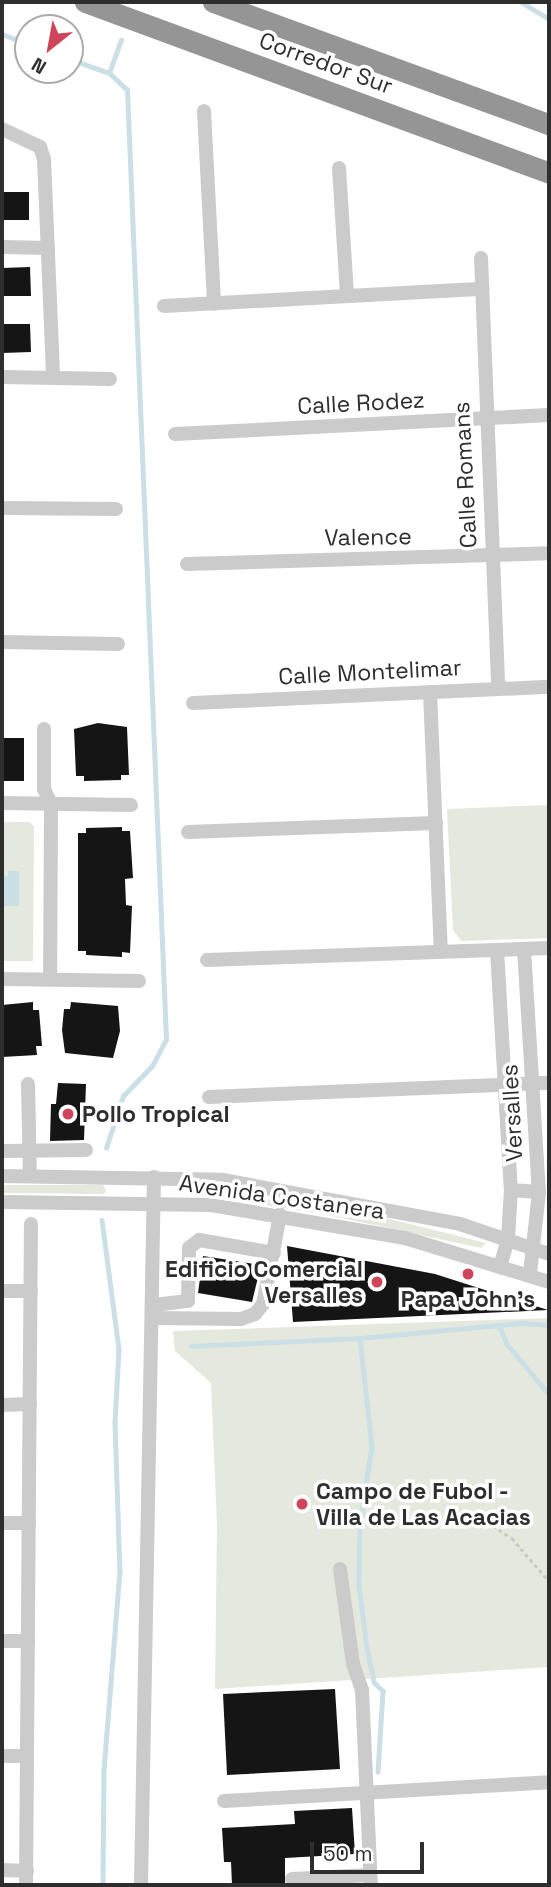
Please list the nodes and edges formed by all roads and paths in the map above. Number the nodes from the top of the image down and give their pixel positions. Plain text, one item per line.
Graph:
1 (85, 2) edge
2 (213, 2) edge
3 (204, 111) dead end
4 (549, 124) edge
5 (2, 130) edge
6 (339, 168) dead end
7 (549, 173) edge
8 (2, 247) edge
9 (48, 248) junction
10 (481, 258) dead end
11 (483, 289) junction
12 (347, 294) junction
13 (214, 304) junction
14 (164, 306) dead end
15 (2, 377) edge
16 (53, 378) junction
17 (110, 379) dead end
18 (549, 415) edge
19 (484, 419) junction
20 (175, 434) dead end
21 (2, 508) edge
22 (116, 509) dead end
23 (549, 553) edge
24 (491, 556) junction
25 (187, 564) dead end
26 (2, 642) edge
27 (118, 644) dead end
28 (549, 687) edge
29 (498, 689) junction
30 (430, 692) junction
31 (193, 703) dead end
32 (44, 729) dead end
33 (2, 803) edge
34 (51, 804) junction
35 (131, 805) dead end
36 (436, 822) junction
37 (188, 832) dead end
38 (549, 948) edge
39 (524, 949) junction
40 (497, 950) junction
41 (441, 952) junction
42 (208, 960) dead end
43 (2, 979) edge
44 (50, 979) junction
45 (139, 981) dead end
46 (542, 1083) edge
47 (28, 1084) dead end
48 (508, 1084) junction
49 (209, 1097) dead end
50 (29, 1150) junction
51 (86, 1150) dead end
52 (2, 1151) edge
53 (2, 1176) edge
54 (30, 1176) junction
55 (154, 1177) junction
56 (511, 1190) junction
57 (539, 1192) junction
58 (2, 1202) edge
59 (155, 1203) junction
60 (280, 1215) junction
61 (31, 1224) dead end
62 (508, 1239) junction
63 (534, 1248) junction
64 (274, 1253) junction
65 (549, 1254) edge
66 (501, 1264) junction
67 (530, 1274) junction
68 (549, 1282) edge
69 (2, 1291) edge
70 (31, 1291) junction
71 (154, 1311) junction
72 (2, 1405) edge
73 (30, 1405) junction
74 (2, 1523) edge
75 (29, 1523) junction
76 (493, 1526) dead end
77 (340, 1569) dead end
78 (549, 1581) edge
79 (2, 1640) edge
80 (28, 1641) junction
81 (2, 1756) edge
82 (27, 1756) junction
83 (549, 1782) edge
84 (366, 1791) junction
85 (224, 1801) dead end
86 (2, 1870) edge
87 (27, 1878) edge
88 (292, 1879) dead end
89 (370, 1880) edge
90 (141, 1885) edge

1 - 7 highway, Corredor Sur
2 - 4 highway, Corredor Sur
3 - 13 street
5 - 9 street
6 - 12 street
8 - 9 street
9 - 16 street
10 - 11 street, Calle Romans
11 - 12 street
11 - 19 street, Calle Romans
12 - 13 street
13 - 14 street
15 - 16 street
16 - 17 street
18 - 19 street, Calle Rodez
19 - 20 street, Calle Rodez
19 - 24 street, Calle Romans
21 - 22 street
23 - 24 street, Valence
24 - 25 street, Valence
24 - 29 street, Calle Romans
26 - 27 street
28 - 29 street, Calle Montelimar
29 - 30 street, Calle Montelimar
30 - 31 street, Calle Montelimar
30 - 36 street
32 - 34 street
33 - 34 street
34 - 35 street
34 - 44 street
36 - 37 street
36 - 41 street
38 - 39 street
39 - 40 street
39 - 46 street, Versalles
40 - 41 street
40 - 48 street, Versalles
41 - 42 street
43 - 44 street
44 - 45 street
46 - 48 street
46 - 57 street, Versalles
47 - 50 street
48 - 49 street
48 - 56 street, Versalles
50 - 51 street
50 - 52 street
50 - 54 street
53 - 54 street, Avenida Costanera
54 - 55 street, Avenida Costanera
55 - 59 street
55 - 62 street, Avenida Costanera
56 - 57 street
56 - 62 street, Versalles
57 - 63 street, Versalles
58 - 59 street, Avenida Costanera
59 - 60 street, Avenida Costanera
59 - 71 street
60 - 64 street
60 - 66 street, Avenida Costanera
61 - 70 street
62 - 63 street, Avenida Costanera
62 - 66 street, Versalles
63 - 65 street, Avenida Costanera
63 - 67 street, Versalles
64 - 71 street
64 - 71 street
66 - 67 street, Avenida Costanera
67 - 68 street, Avenida Costanera
69 - 70 street
70 - 73 street
71 - 90 street
72 - 73 street
73 - 75 street
74 - 75 street
75 - 80 street
76 - 78 path
77 - 84 street
79 - 80 street
80 - 82 street
81 - 82 street
82 - 87 street
83 - 84 street
84 - 85 street
84 - 89 street
86 - 87 street
88 - 89 street

